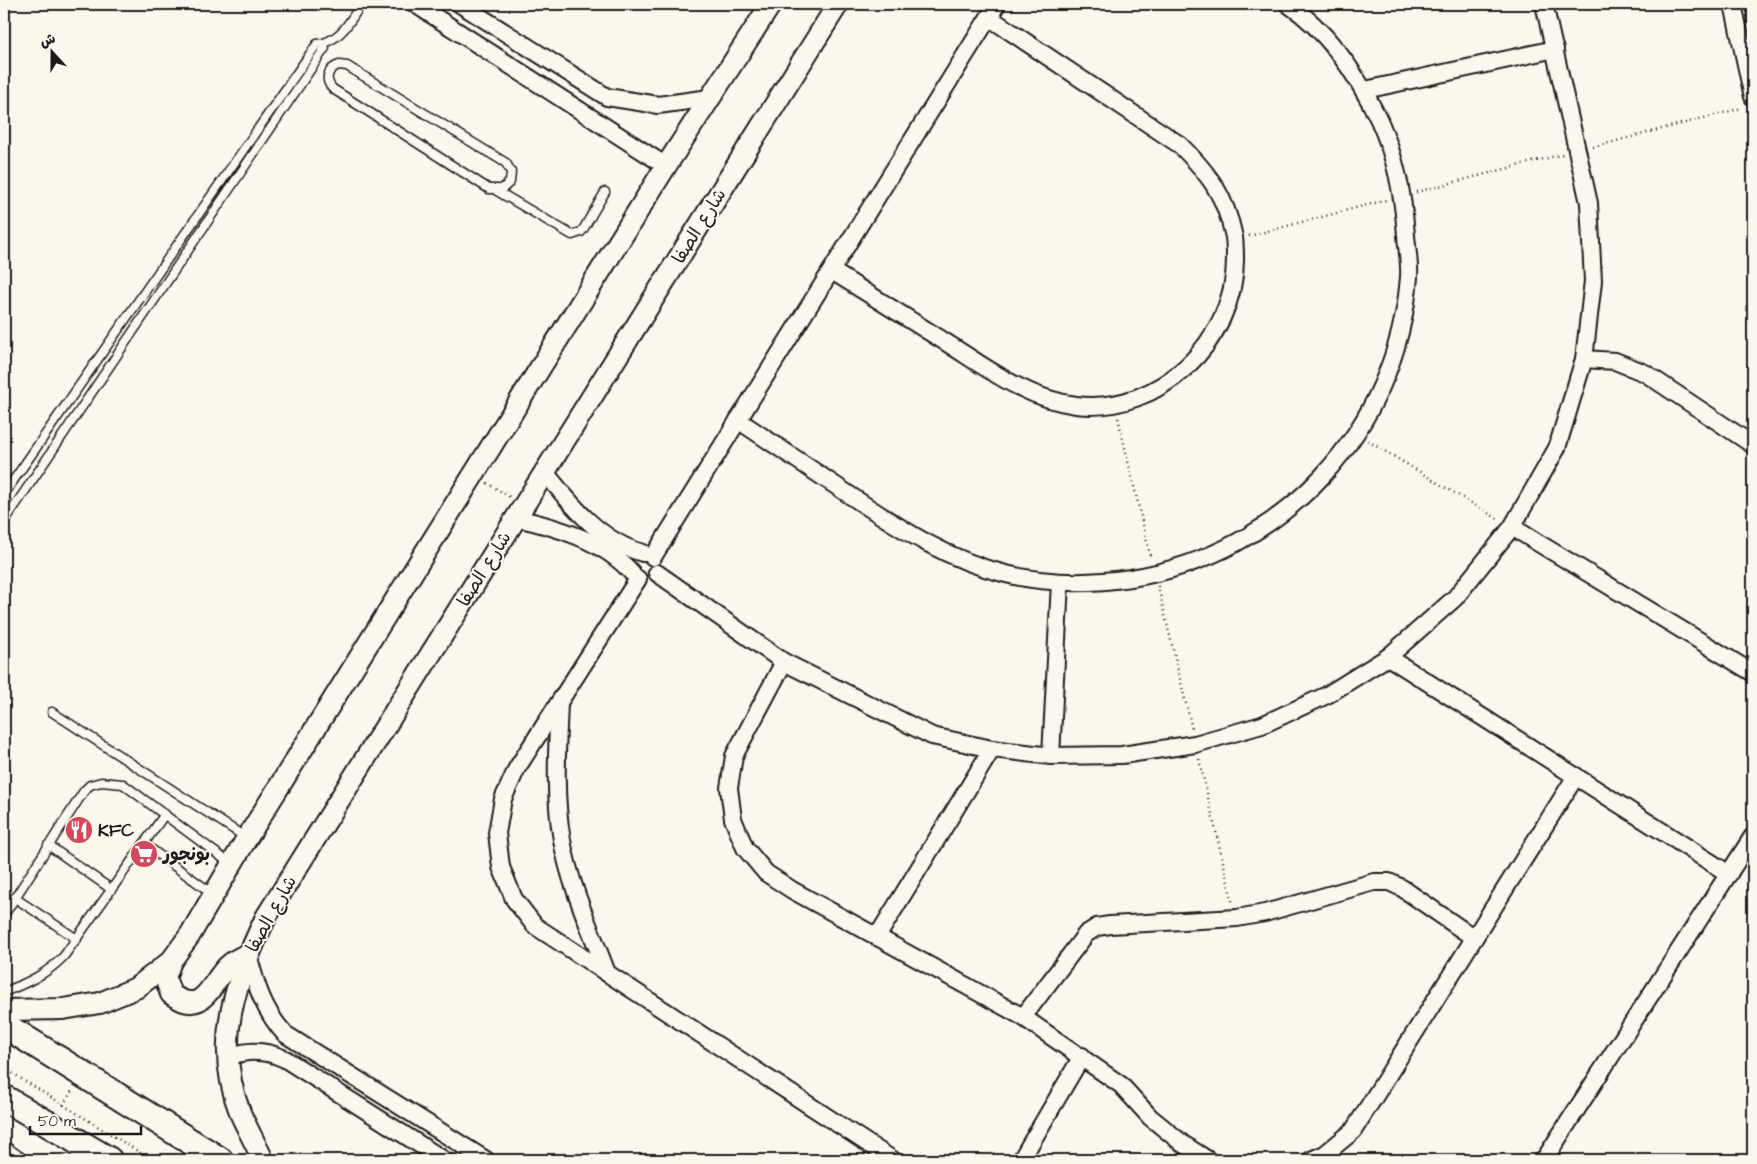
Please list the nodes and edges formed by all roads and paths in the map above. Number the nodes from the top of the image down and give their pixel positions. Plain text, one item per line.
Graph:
1 (361, 4) edge
2 (415, 4) edge
3 (460, 4) edge
4 (771, 4) edge
5 (838, 4) edge
6 (1288, 4) edge
7 (1544, 4) edge
8 (1733, 4) edge
9 (993, 11) edge
10 (491, 24) junction
11 (324, 43) junction
12 (479, 45) junction
13 (1555, 49) junction
14 (315, 64) junction
15 (329, 72) junction
16 (1365, 90) junction
17 (282, 93) junction
18 (710, 98) junction
19 (291, 99) junction
20 (1749, 102) edge
21 (1578, 150) junction
22 (666, 166) junction
23 (497, 191) junction
24 (605, 192) dead end
25 (1403, 196) junction
26 (203, 206) junction
27 (213, 213) junction
28 (1234, 240) junction
29 (832, 271) junction
30 (1584, 359) junction
31 (1114, 403) junction
32 (738, 420) junction
33 (1357, 434) junction
34 (1753, 446) edge
35 (545, 472) junction
36 (473, 476) junction
37 (11, 484) junction
38 (24, 492) junction
39 (4, 494) edge
40 (520, 511) junction
41 (4, 522) edge
42 (1512, 527) junction
43 (648, 555) junction
44 (656, 573) junction
45 (1155, 574) junction
46 (635, 576) junction
47 (1060, 582) junction
48 (1388, 657) junction
49 (784, 662) junction
50 (1753, 673) edge
51 (560, 702) junction
52 (52, 712) dead end
53 (1195, 744) junction
54 (992, 749) junction
55 (1051, 756) junction
56 (1576, 776) junction
57 (165, 814) junction
58 (1753, 836) edge
59 (247, 838) junction
60 (144, 844) junction
61 (48, 845) junction
62 (231, 864) junction
63 (1729, 874) junction
64 (111, 889) junction
65 (213, 894) junction
66 (15, 898) junction
67 (4, 915) edge
68 (1236, 918) junction
69 (877, 937) junction
70 (1474, 938) junction
71 (77, 939) junction
72 (248, 954) junction
73 (171, 962) junction
74 (608, 973) junction
75 (4, 992) edge
76 (4, 1010) edge
77 (1023, 1017) junction
78 (4, 1025) edge
79 (1082, 1056) junction
80 (319, 1057) junction
81 (228, 1058) junction
82 (4, 1068) edge
83 (309, 1074) junction
84 (74, 1088) dead end
85 (4, 1098) edge
86 (63, 1105) junction
87 (4, 1145) edge
88 (78, 1152) edge
89 (25, 1160) edge
90 (109, 1160) edge
91 (152, 1160) edge
92 (220, 1160) edge
93 (263, 1160) edge
94 (444, 1160) edge
95 (486, 1160) edge
96 (894, 1160) edge
97 (1021, 1160) edge
98 (1208, 1160) edge
99 (1311, 1160) edge
100 (1544, 1160) edge

1 - 11 lane
2 - 12 street
3 - 10 street
4 - 18 street
5 - 35 street, شارع الصفا
6 - 16 street
7 - 13 street
8 - 20 street
9 - 28 street
9 - 29 street
10 - 12 street
10 - 18 street
11 - 14 lane
11 - 17 lane
12 - 22 street
13 - 16 street
13 - 21 street
14 - 15 lane
14 - 19 lane
15 - 23 lane
15 - 23 lane
16 - 25 street
17 - 19 lane
17 - 26 lane
18 - 22 street
19 - 27 lane
20 - 21 path
21 - 25 path
21 - 30 street
22 - 36 street
23 - 24 lane
25 - 28 path
25 - 33 street
26 - 27 lane
26 - 37 lane
27 - 38 lane
28 - 31 street
29 - 31 street
29 - 32 street
30 - 34 street
30 - 42 street
31 - 45 path
32 - 43 street
32 - 47 street
33 - 42 path
33 - 45 street
35 - 40 street, شارع الصفا
35 - 43 street
36 - 40 path
36 - 59 street
37 - 38 lane
37 - 39 lane
38 - 41 lane
40 - 46 street
40 - 72 street, شارع الصفا
42 - 48 street
42 - 50 street
43 - 44 street
43 - 46 street
44 - 46 street
44 - 49 street
45 - 47 street
45 - 53 path
46 - 51 street
47 - 55 street
48 - 53 street
48 - 56 street
49 - 54 street
49 - 69 street
51 - 74 street
51 - 74 street
52 - 59 lane
53 - 55 street
53 - 68 path
54 - 55 street
54 - 69 street
56 - 63 street
56 - 70 street
57 - 60 lane
57 - 61 lane
57 - 62 lane
58 - 63 street
59 - 62 street
60 - 64 lane
60 - 65 lane
61 - 64 lane
61 - 66 lane
62 - 65 street
63 - 100 street
64 - 71 lane
65 - 73 street
66 - 67 lane
66 - 71 lane
68 - 70 street
68 - 77 street
69 - 77 street
70 - 99 street
71 - 75 lane
72 - 73 street
72 - 80 street
72 - 81 street, شارع الصفا
73 - 76 street
74 - 96 street
77 - 79 street
78 - 92 main road
79 - 97 street
79 - 98 street
80 - 83 street
80 - 95 street
81 - 83 street
81 - 93 street, شارع الصفا
82 - 86 path
83 - 94 street
84 - 86 path
85 - 88 main road
86 - 91 path
87 - 89 lane
88 - 90 main road

